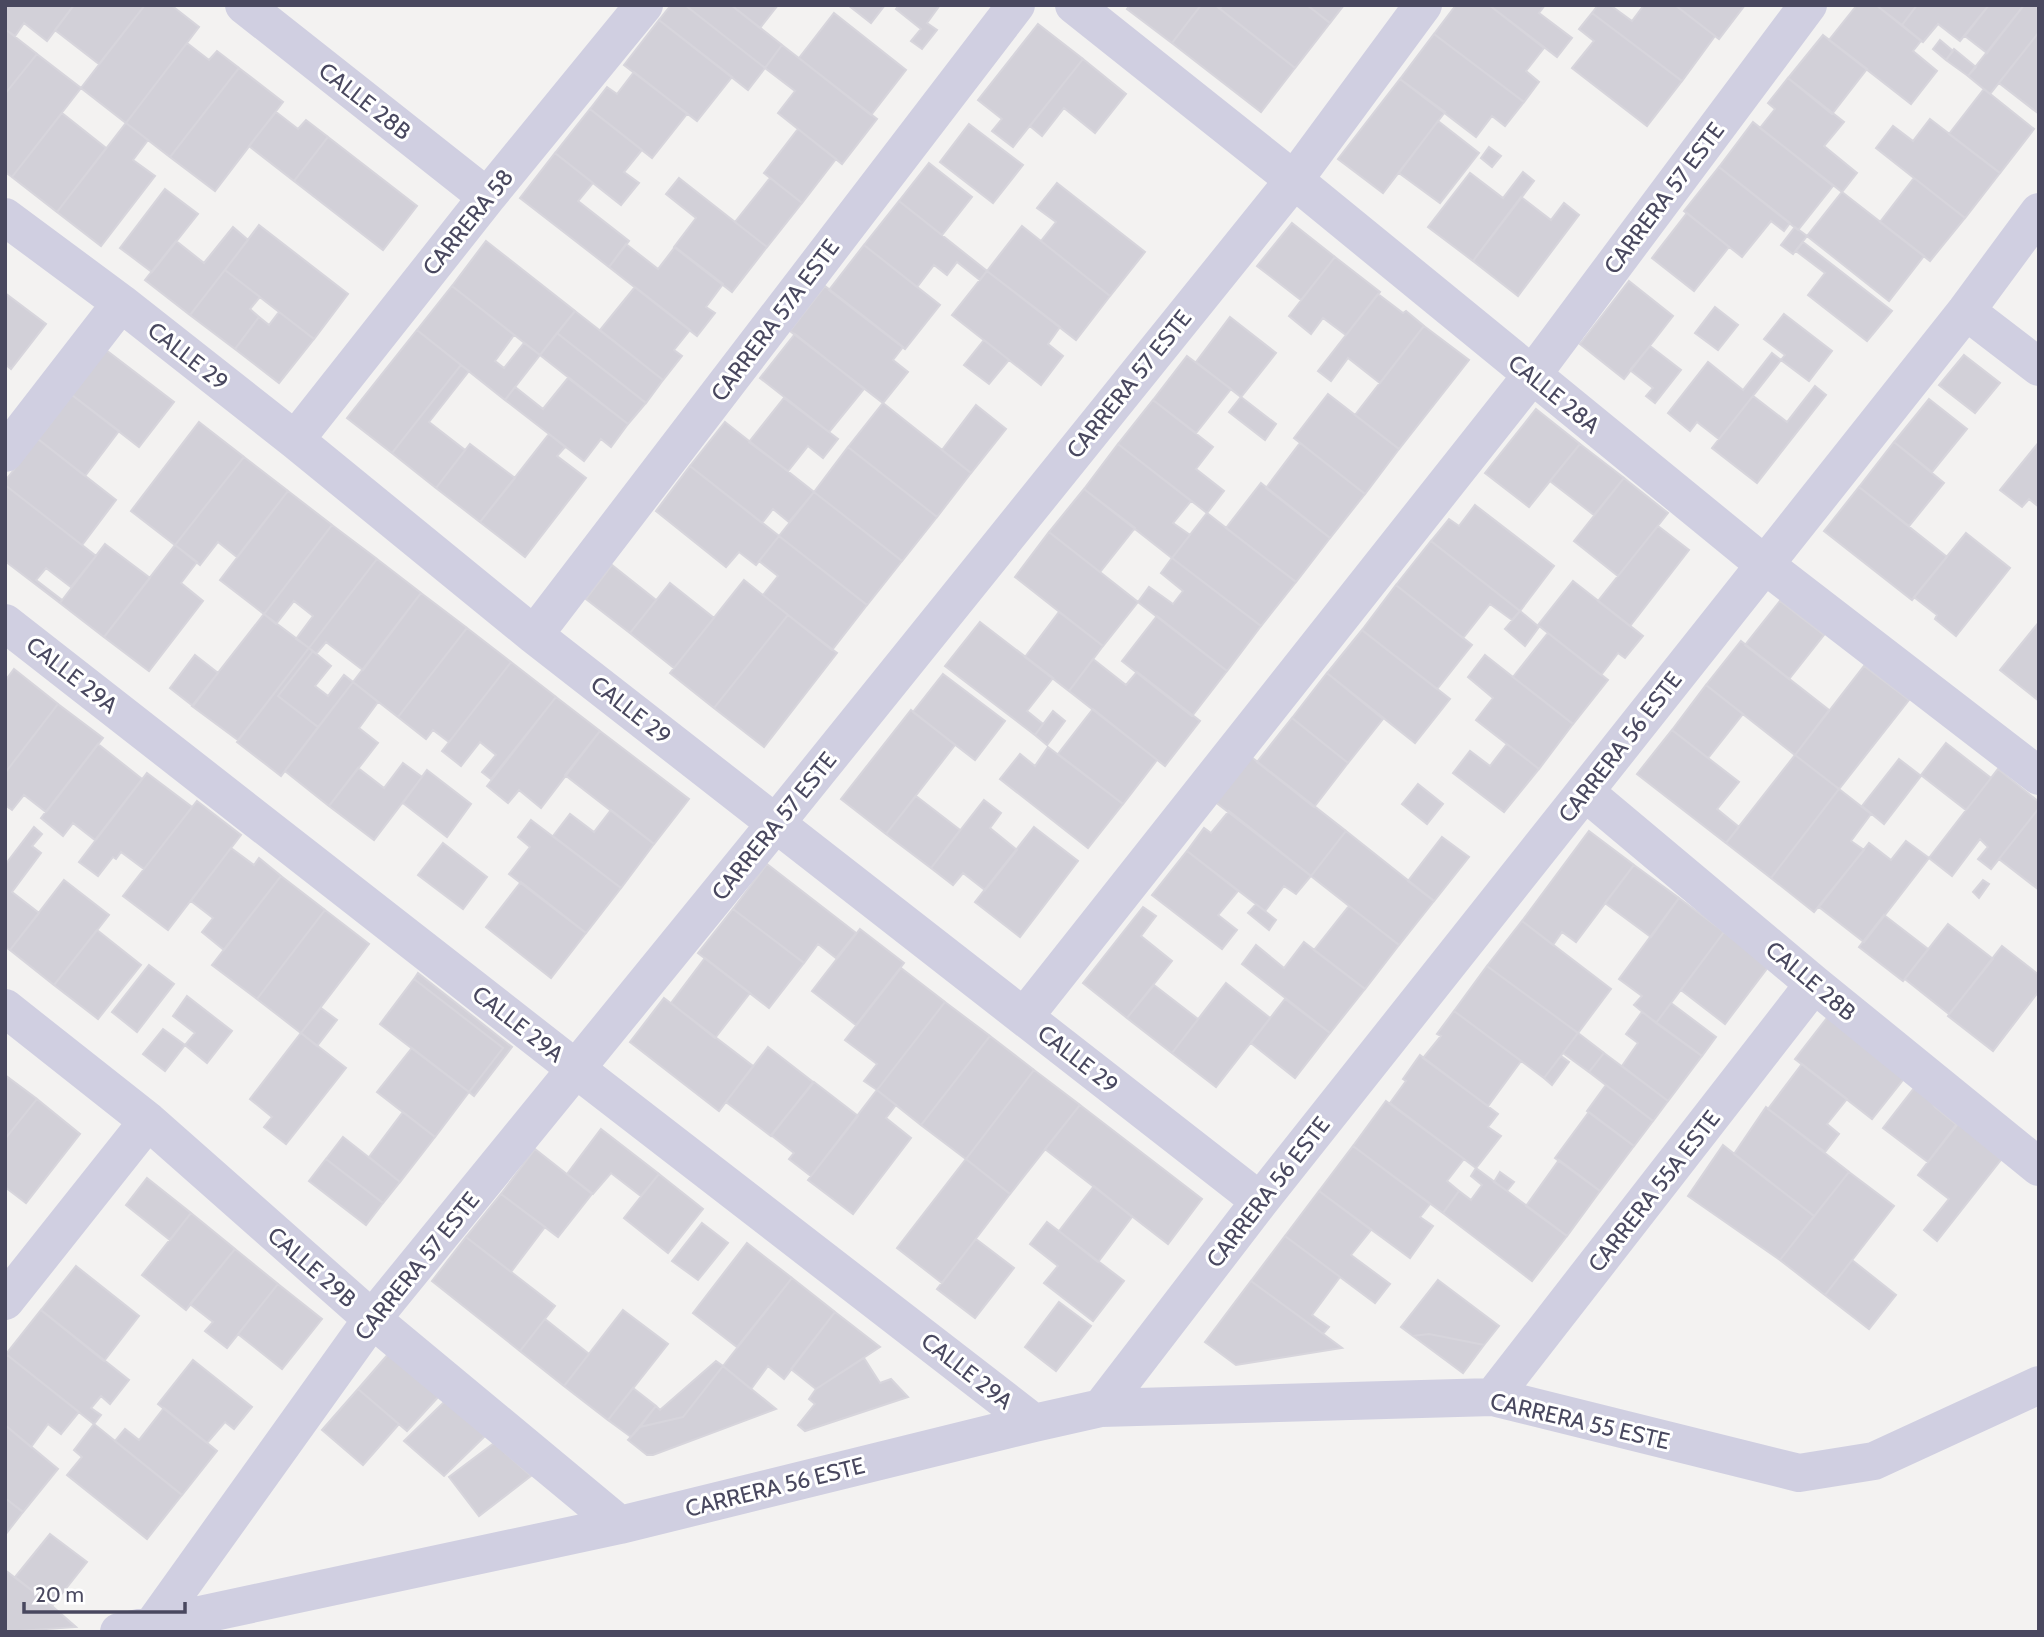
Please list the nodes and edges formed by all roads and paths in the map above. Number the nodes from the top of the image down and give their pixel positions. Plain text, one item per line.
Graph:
1 (244, 5) edge
2 (644, 5) edge
3 (1016, 5) edge
4 (1074, 5) edge
5 (1423, 5) edge
6 (1808, 5) edge
7 (1294, 180) junction
8 (487, 197) junction
9 (2039, 212) edge
10 (5, 217) edge
11 (121, 303) junction
12 (1966, 311) junction
13 (2039, 367) edge
14 (1532, 375) junction
15 (295, 440) junction
16 (5, 453) edge
17 (1765, 565) junction
18 (5, 623) edge
19 (534, 635) junction
20 (2039, 776) edge
21 (1585, 792) junction
22 (776, 823) junction
23 (1814, 984) junction
24 (5, 1008) edge
25 (1024, 1017) junction
26 (576, 1069) junction
27 (148, 1121) junction
28 (2039, 1167) edge
29 (1260, 1201) junction
30 (5, 1301) edge
31 (372, 1319) junction
32 (2039, 1385) edge
33 (1493, 1397) junction
34 (1101, 1408) junction
35 (1034, 1423) junction
36 (620, 1525) junction
37 (136, 1628) edge

1 - 8 street, CALLE 28B
2 - 8 street, CARRERA 58
3 - 19 street, CARRERA 57A ESTE
4 - 7 street, CALLE 28A
5 - 7 street, CARRERA 57 ESTE
6 - 14 street, CARRERA 57 ESTE
7 - 14 street, CALLE 28A
7 - 22 street, CARRERA 57 ESTE
8 - 15 street, CARRERA 58
9 - 12 street, CARRERA 56 ESTE
10 - 11 street, CALLE 29
11 - 15 street, CALLE 29
11 - 16 street
12 - 13 street
12 - 17 street, CARRERA 56 ESTE
14 - 17 street, CALLE 28A
14 - 25 street, CARRERA 57 ESTE
15 - 19 street, CALLE 29
17 - 20 street, CALLE 28A
17 - 21 street, CARRERA 56 ESTE
18 - 26 street, CALLE 29A
19 - 22 street, CALLE 29
21 - 23 street, CALLE 28B
21 - 29 street, CARRERA 56 ESTE
22 - 25 street, CALLE 29
22 - 26 street, CARRERA 57 ESTE
23 - 28 street, CALLE 28B
23 - 33 street, CARRERA 55A ESTE
24 - 27 street, CALLE 29B
25 - 29 street, CALLE 29
26 - 31 street, CARRERA 57 ESTE
26 - 35 street, CALLE 29A
27 - 30 street
27 - 31 street, CALLE 29B
29 - 34 street, CARRERA 56 ESTE
31 - 36 street, CALLE 29B
31 - 37 street, CARRERA 57 ESTE
32 - 33 street, CARRERA 55 ESTE
33 - 34 street, CARRERA 55 ESTE
34 - 35 street, CARRERA 56 ESTE
35 - 36 street, CARRERA 56 ESTE
36 - 37 street, CARRERA 56 ESTE

